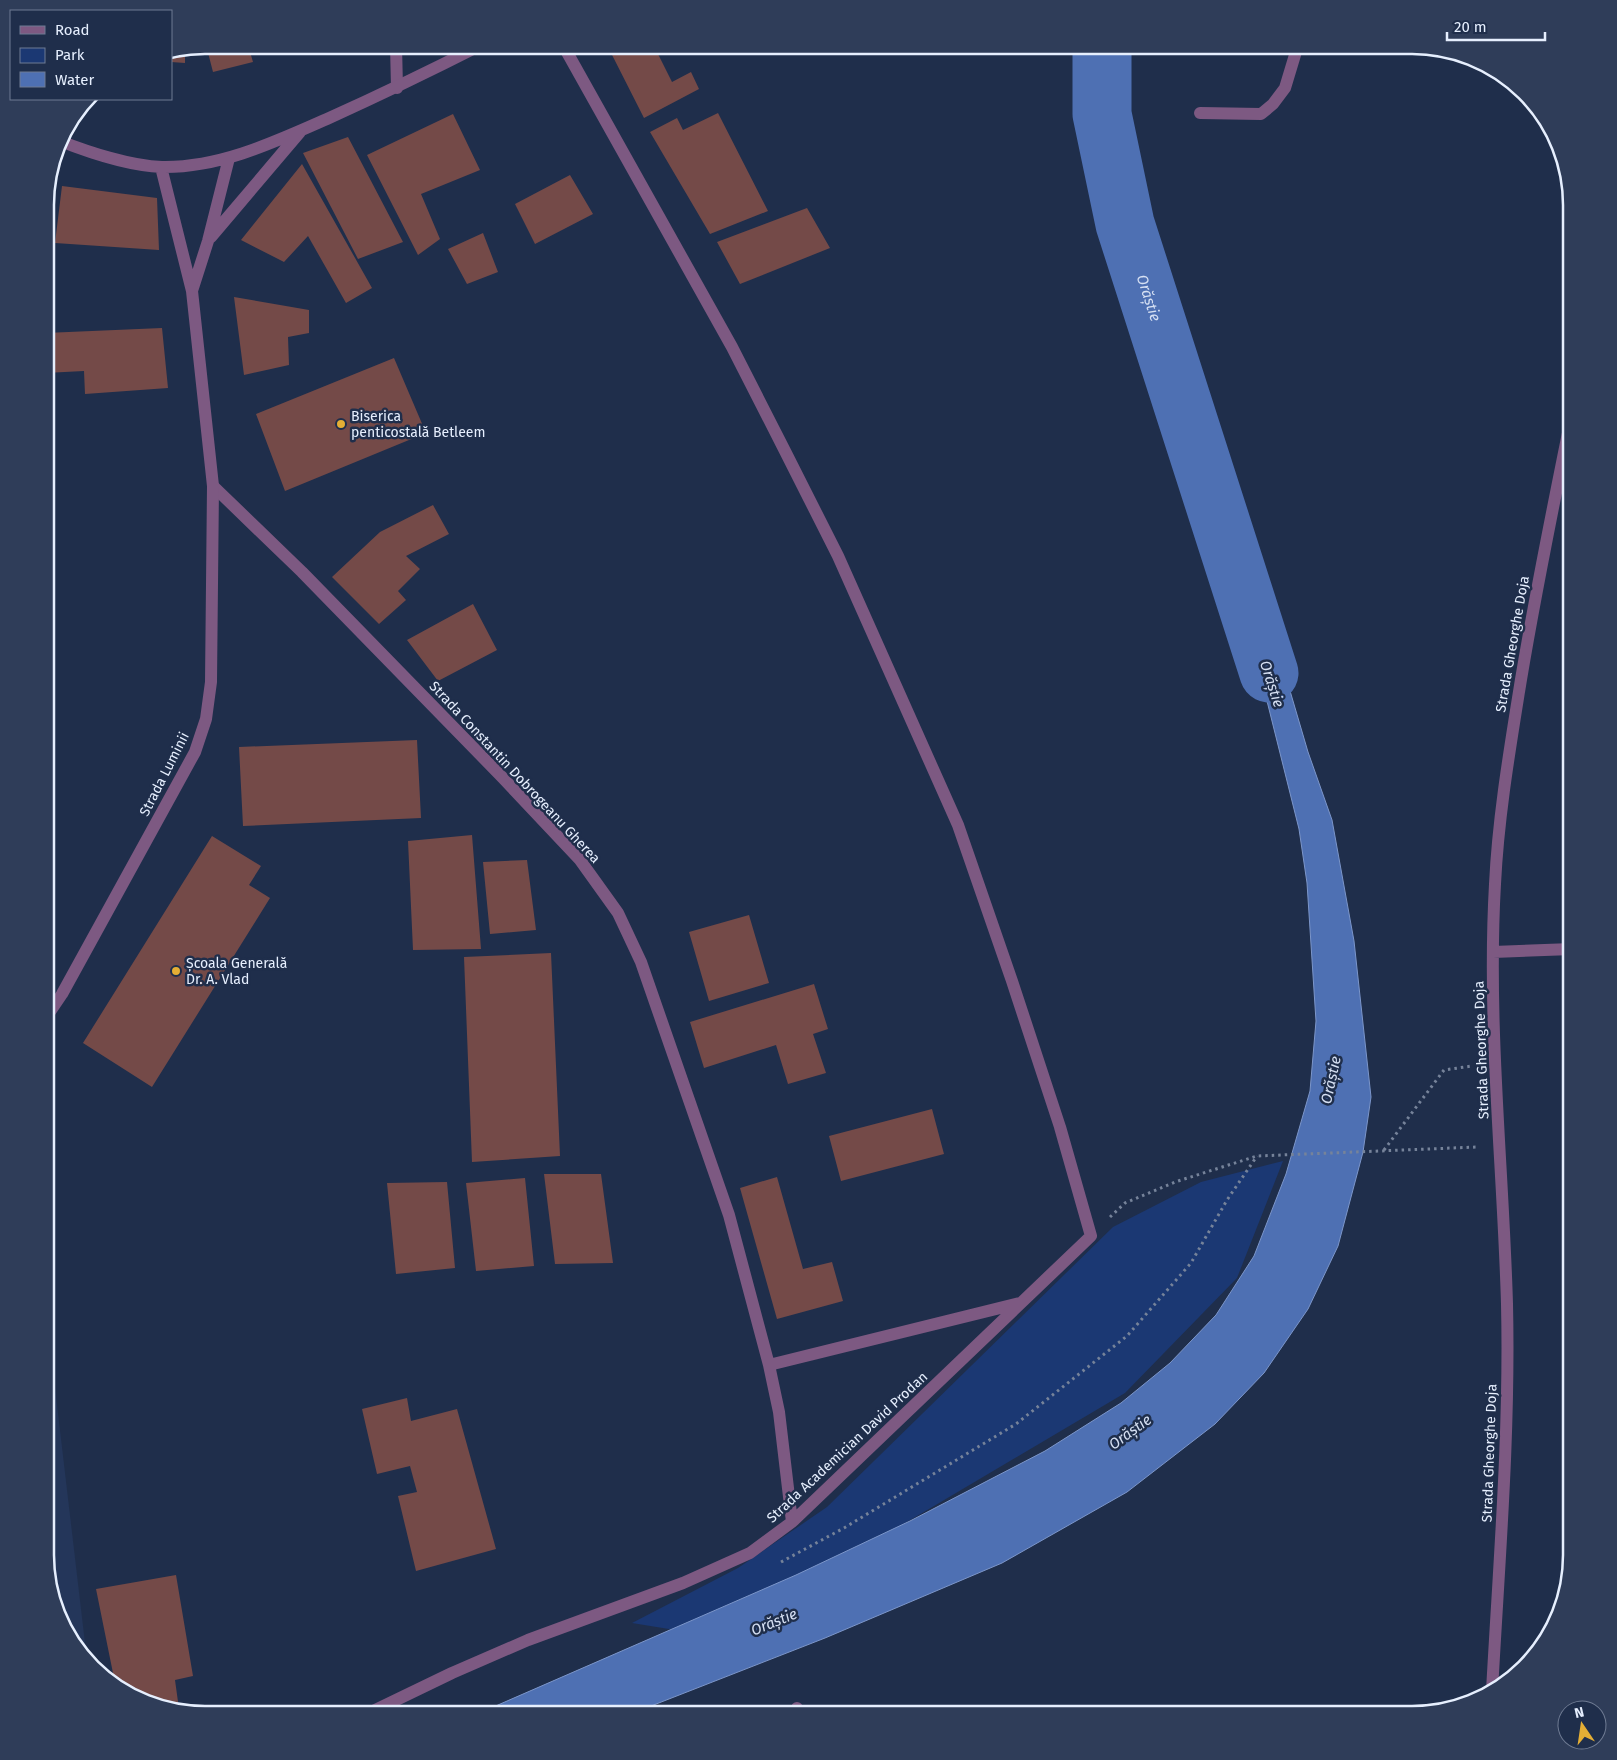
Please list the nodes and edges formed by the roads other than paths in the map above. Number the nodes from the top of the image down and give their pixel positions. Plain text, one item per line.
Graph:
1 (396, 54) edge
2 (463, 54) edge
3 (568, 54) edge
4 (1295, 54) edge
5 (397, 88) junction
6 (1200, 113) dead end
7 (302, 130) junction
8 (67, 143) edge
9 (229, 158) junction
10 (161, 167) junction
11 (208, 240) junction
12 (192, 291) junction
13 (1563, 458) edge
14 (213, 486) junction
15 (1563, 949) edge
16 (1493, 952) junction
17 (54, 1006) edge
18 (1022, 1302) junction
19 (769, 1365) junction
20 (792, 1522) junction
21 (1492, 1683) edge
22 (384, 1706) edge

1 - 5 street
2 - 5 street
3 - 18 street, Strada Academician David Prodan
4 - 6 street
5 - 7 street
7 - 9 street
7 - 11 street
8 - 10 street
9 - 10 street
9 - 11 street
10 - 12 street
11 - 12 street
12 - 14 street
13 - 16 street, Strada Gheorghe Doja
14 - 17 street, Strada Luminii
14 - 19 street, Strada Constantin Dobrogeanu Gherea
15 - 16 street
16 - 21 street, Strada Gheorghe Doja
18 - 19 street
18 - 20 street, Strada Academician David Prodan
19 - 20 street, Strada Constantin Dobrogeanu Gherea
20 - 22 street, Strada Academician David Prodan

